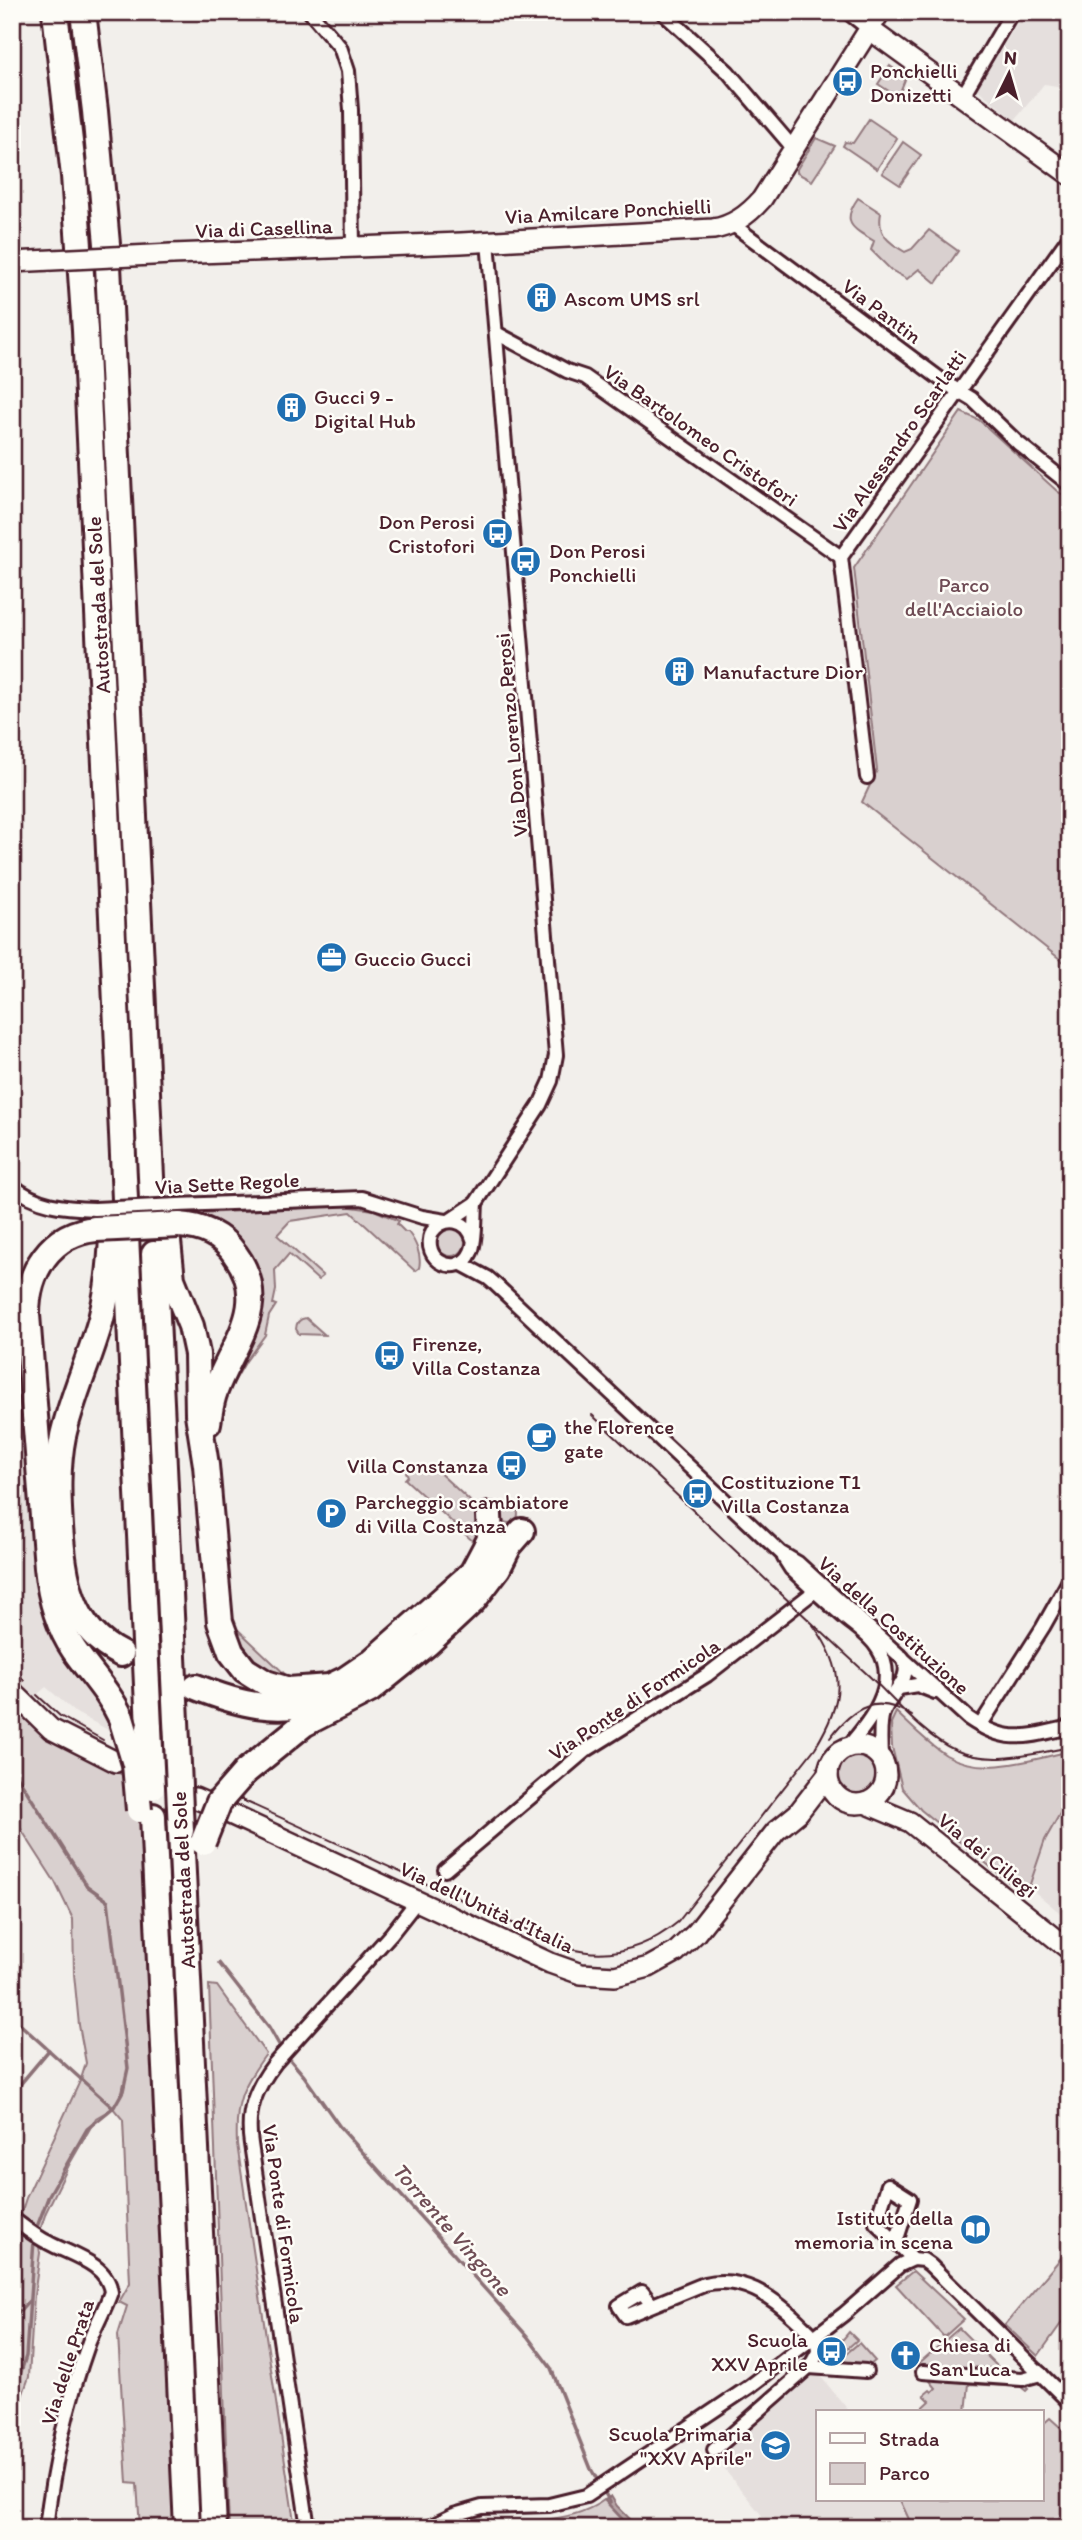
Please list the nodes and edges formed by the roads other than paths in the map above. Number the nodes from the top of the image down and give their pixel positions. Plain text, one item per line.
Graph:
1 (55, 12) edge
2 (83, 12) edge
3 (310, 12) edge
4 (847, 12) edge
5 (880, 12) edge
6 (1012, 12) edge
7 (668, 14) edge
8 (869, 29) junction
9 (962, 97) junction
10 (794, 149) junction
11 (1070, 175) edge
12 (732, 224) junction
13 (1070, 236) edge
14 (488, 241) junction
15 (353, 247) junction
16 (12, 262) edge
17 (498, 334) junction
18 (957, 391) junction
19 (1070, 485) edge
20 (841, 556) junction
21 (867, 777) dead end
22 (12, 1185) edge
23 (476, 1203) junction
24 (166, 1215) junction
25 (111, 1218) junction
26 (448, 1221) junction
27 (473, 1244) junction
28 (460, 1264) junction
29 (488, 1278) junction
30 (206, 1465) junction
31 (489, 1515) dead end
32 (522, 1531) dead end
33 (781, 1553) junction
34 (1070, 1580) edge
35 (815, 1591) junction
36 (427, 1644) junction
37 (121, 1654) dead end
38 (901, 1655) junction
39 (196, 1687) dead end
40 (899, 1688) junction
41 (12, 1691) edge
42 (939, 1694) junction
43 (980, 1726) junction
44 (1070, 1727) edge
45 (846, 1749) junction
46 (881, 1760) junction
47 (116, 1762) dead end
48 (828, 1774) junction
49 (885, 1782) junction
50 (856, 1803) junction
51 (146, 1813) junction
52 (798, 1813) junction
53 (230, 1814) dead end
54 (910, 1822) junction
55 (192, 1836) junction
56 (445, 1870) dead end
57 (417, 1900) junction
58 (1070, 1950) edge
59 (12, 2218) edge
60 (896, 2242) dead end
61 (913, 2259) junction
62 (652, 2305) dead end
63 (814, 2337) junction
64 (808, 2367) junction
65 (866, 2371) dead end
66 (923, 2372) dead end
67 (1041, 2374) junction
68 (1070, 2403) edge
69 (714, 2450) dead end
70 (46, 2528) edge
71 (187, 2528) edge
72 (214, 2528) edge
73 (308, 2528) edge
74 (428, 2528) edge

1 - 25 highway, Autostrada del Sole
2 - 24 highway, Autostrada del Sole
3 - 15 street, Via di Casellina
4 - 8 street
5 - 8 street, Via Amilcare Ponchielli
6 - 9 street
7 - 10 street
8 - 9 street
8 - 10 street, Via Amilcare Ponchielli
9 - 11 street
10 - 12 street, Via Amilcare Ponchielli
12 - 14 street, Via Amilcare Ponchielli
12 - 18 street, Via Pantin
13 - 18 street, Via Alessandro Scarlatti
14 - 15 street, Via Amilcare Ponchielli
14 - 17 street, Via Don Lorenzo Perosi
15 - 16 street, Via di Casellina, bridge
17 - 20 street, Via Bartolomeo Cristofori
17 - 23 street, Via Don Lorenzo Perosi
18 - 19 street, Via Pantin
18 - 20 street, Via Alessandro Scarlatti
20 - 21 street, Via Alessandro Scarlatti
22 - 25 street
23 - 26 street, Via Don Lorenzo Perosi
23 - 27 street, Via Don Lorenzo Perosi
24 - 25 highway, bridge
24 - 26 street, Via Sette Regole
24 - 30 highway
24 - 30 highway
24 - 55 highway, Autostrada del Sole, bridge
25 - 37 highway
25 - 51 highway, Autostrada del Sole, bridge
25 - 51 highway, bridge
26 - 27 street, Via Sette Regole
26 - 28 street
27 - 28 street
27 - 29 street, Via della Costituzione
28 - 29 street, Via della Costituzione
29 - 33 street, Via della Costituzione
30 - 31 highway
32 - 36 highway
33 - 35 street, Via della Costituzione
33 - 38 street, Via della Costituzione
34 - 43 street
35 - 45 street, Via della Costituzione
35 - 56 street, Via Ponte di Formicola
36 - 39 highway
36 - 55 highway, bridge
38 - 40 street, Via dei Ciliegi
38 - 42 street, Via della Costituzione
40 - 42 street
40 - 46 street, Via dei Ciliegi
41 - 47 street
42 - 43 street, Via della Costituzione
43 - 44 street, Via della Costituzione
45 - 46 street
45 - 48 street
46 - 49 street, Via dei Ciliegi
48 - 50 street
48 - 52 street, Via dell'Unità d'Italia
49 - 50 street
49 - 54 street, Via dei Ciliegi
50 - 52 street, Via dell'Unità d'Italia
50 - 54 street, Via dei Ciliegi
51 - 71 highway, Autostrada del Sole
52 - 57 street, Via dell'Unità d'Italia
53 - 57 street, Via dell'Unità d'Italia
54 - 58 street, Via dei Ciliegi
55 - 72 highway, Autostrada del Sole
57 - 73 street, Via Ponte di Formicola
59 - 70 street, Via delle Prata
60 - 61 street
61 - 63 street
61 - 67 street
62 - 63 street
63 - 64 street
63 - 74 street
64 - 65 street
64 - 69 street
66 - 67 street
67 - 68 street

